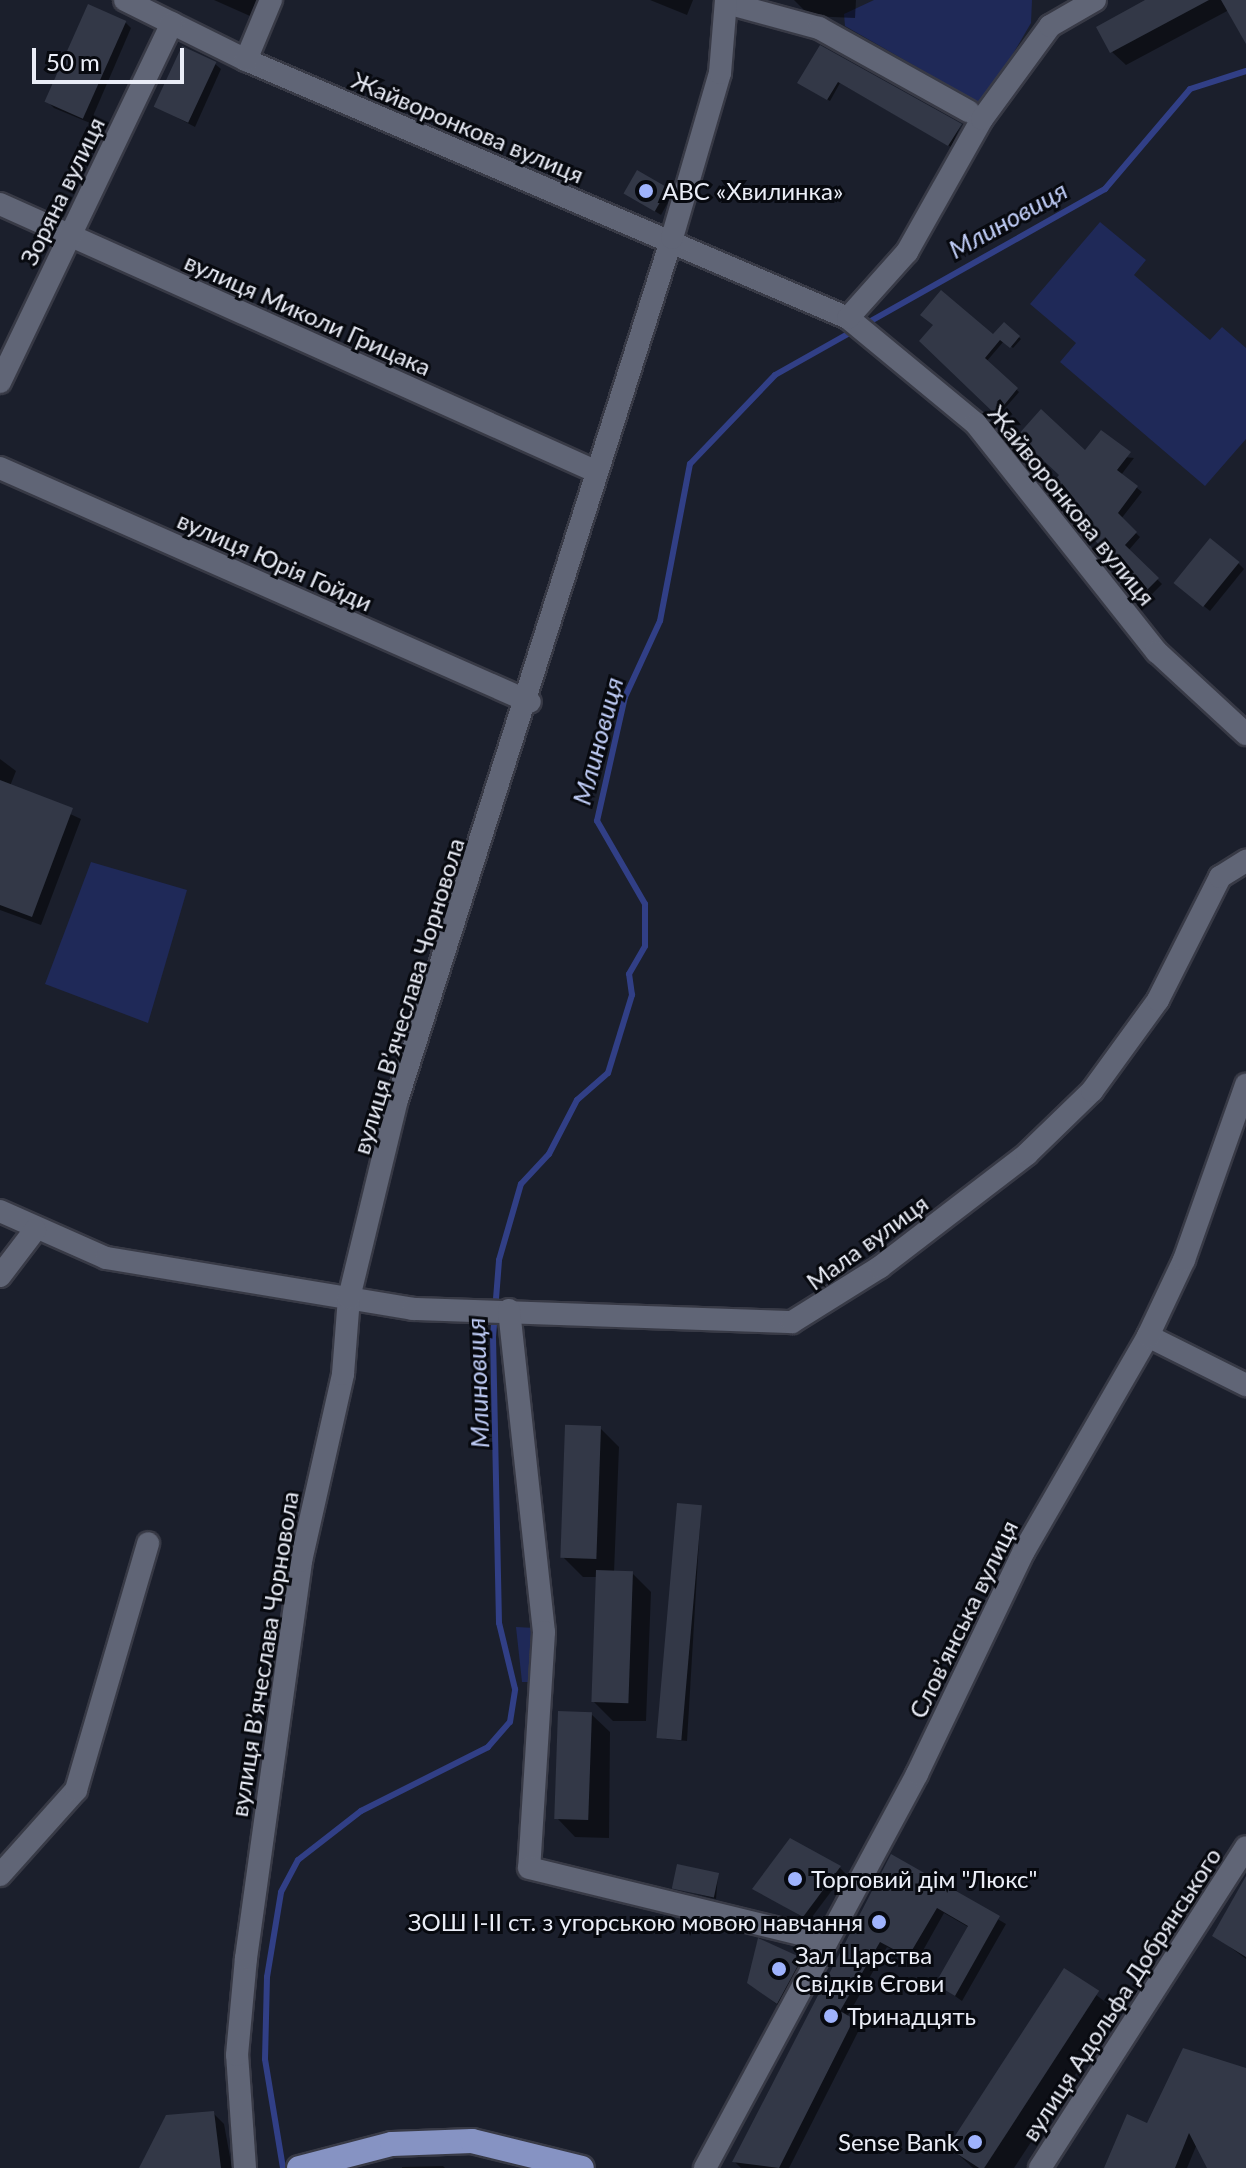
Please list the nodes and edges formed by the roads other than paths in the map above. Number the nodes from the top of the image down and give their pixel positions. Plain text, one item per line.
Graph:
1 (125, 0) edge
2 (271, 0) edge
3 (1095, 0) edge
4 (726, 2) edge
5 (172, 23) junction
6 (246, 60) junction
7 (968, 111) dead end
8 (0, 204) edge
9 (69, 235) junction
10 (672, 238) junction
11 (848, 318) junction
12 (0, 382) edge
13 (0, 468) edge
14 (595, 471) junction
15 (530, 702) junction
16 (1246, 734) edge
17 (1246, 861) edge
18 (1246, 1085) edge
19 (0, 1211) edge
20 (35, 1230) junction
21 (0, 1276) edge
22 (349, 1298) junction
23 (509, 1310) junction
24 (1148, 1336) junction
25 (1246, 1385) edge
26 (148, 1543) dead end
27 (1246, 1847) edge
28 (0, 1875) edge
29 (824, 1940) junction
30 (300, 2167) edge
31 (245, 2168) edge
32 (582, 2168) edge
33 (705, 2168) edge
34 (1040, 2168) edge

1 - 5 street, Жайворонкова вулиця
2 - 6 street
3 - 11 street
4 - 7 street
4 - 10 street
5 - 6 street, Жайворонкова вулиця
5 - 9 street, Зоряна вулиця
6 - 10 street, Жайворонкова вулиця
8 - 9 street, вулиця Миколи Грицака
9 - 12 street, Зоряна вулиця
9 - 14 street, вулиця Миколи Грицака
10 - 11 street, Жайворонкова вулиця
10 - 14 street, вулиця Вʼячеслава Чорновола
11 - 16 street, Жайворонкова вулиця
13 - 15 street, вулиця Юрія Гойди
14 - 15 street, вулиця Вʼячеслава Чорновола
15 - 22 street, вулиця Вʼячеслава Чорновола
17 - 23 street, Мала вулиця
18 - 24 street, Словʼянська вулиця
19 - 20 street, Мала вулиця
20 - 21 street
20 - 22 street, Мала вулиця
22 - 23 street, Мала вулиця
22 - 31 street, вулиця Вʼячеслава Чорновола
23 - 29 street
24 - 25 street
24 - 29 street, Словʼянська вулиця
26 - 28 street
27 - 34 street, вулиця Адольфа Добрянського
29 - 33 street, Словʼянська вулиця
30 - 32 main road

